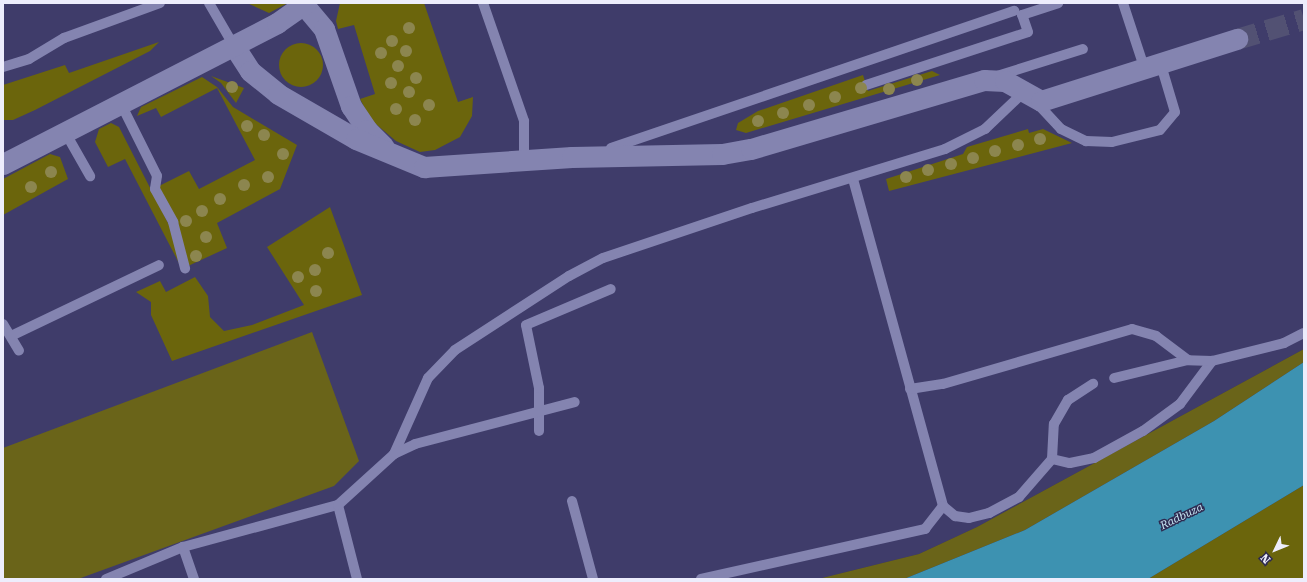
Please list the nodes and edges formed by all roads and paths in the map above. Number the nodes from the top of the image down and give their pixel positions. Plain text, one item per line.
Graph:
1 (160, 3) edge
2 (483, 3) edge
3 (1058, 3) edge
4 (1123, 3) edge
5 (212, 4) edge
6 (305, 4) edge
7 (1014, 11) dead end
8 (1237, 39) tunnel mouth
9 (234, 46) junction
10 (1083, 49) dead end
11 (3, 67) edge
12 (1153, 68) junction
13 (984, 80) junction
14 (866, 85) dead end
15 (1027, 95) junction
16 (121, 104) junction
17 (65, 132) junction
18 (388, 151) junction
19 (572, 156) junction
20 (524, 160) junction
21 (3, 164) edge
22 (90, 176) dead end
23 (853, 179) junction
24 (159, 265) dead end
25 (185, 268) dead end
26 (611, 289) dead end
27 (3, 324) edge
28 (1304, 333) edge
29 (11, 336) junction
30 (19, 351) dead end
31 (1188, 360) junction
32 (1212, 361) junction
33 (1114, 378) dead end
34 (1093, 384) dead end
35 (910, 389) junction
36 (575, 402) dead end
37 (539, 412) junction
38 (539, 431) dead end
39 (394, 454) junction
40 (1052, 459) junction
41 (572, 501) dead end
42 (338, 505) junction
43 (943, 506) junction
44 (183, 547) junction
45 (106, 579) edge
46 (194, 579) edge
47 (357, 579) edge
48 (594, 579) edge
49 (701, 579) edge

1 - 11 lane
2 - 20 lane
3 - 14 lane
4 - 12 lane
5 - 9 lane
6 - 9 street
6 - 18 street
7 - 19 lane
8 - 12 street
9 - 16 street
9 - 18 street
10 - 13 lane
12 - 15 street
12 - 15 lane
13 - 15 street
13 - 19 street
15 - 23 lane
16 - 17 street
16 - 25 lane
17 - 21 street
17 - 22 lane
18 - 20 street
19 - 20 street
23 - 35 lane
23 - 39 lane
24 - 29 lane
26 - 37 lane
27 - 29 lane
28 - 32 lane
29 - 30 lane
31 - 32 lane
31 - 33 lane
31 - 35 lane
32 - 40 lane
34 - 40 lane
35 - 43 lane
36 - 37 lane
37 - 38 lane
37 - 39 lane
39 - 42 lane
40 - 43 lane
41 - 48 lane
42 - 44 lane
42 - 47 lane
43 - 49 lane
44 - 45 lane
44 - 46 lane

